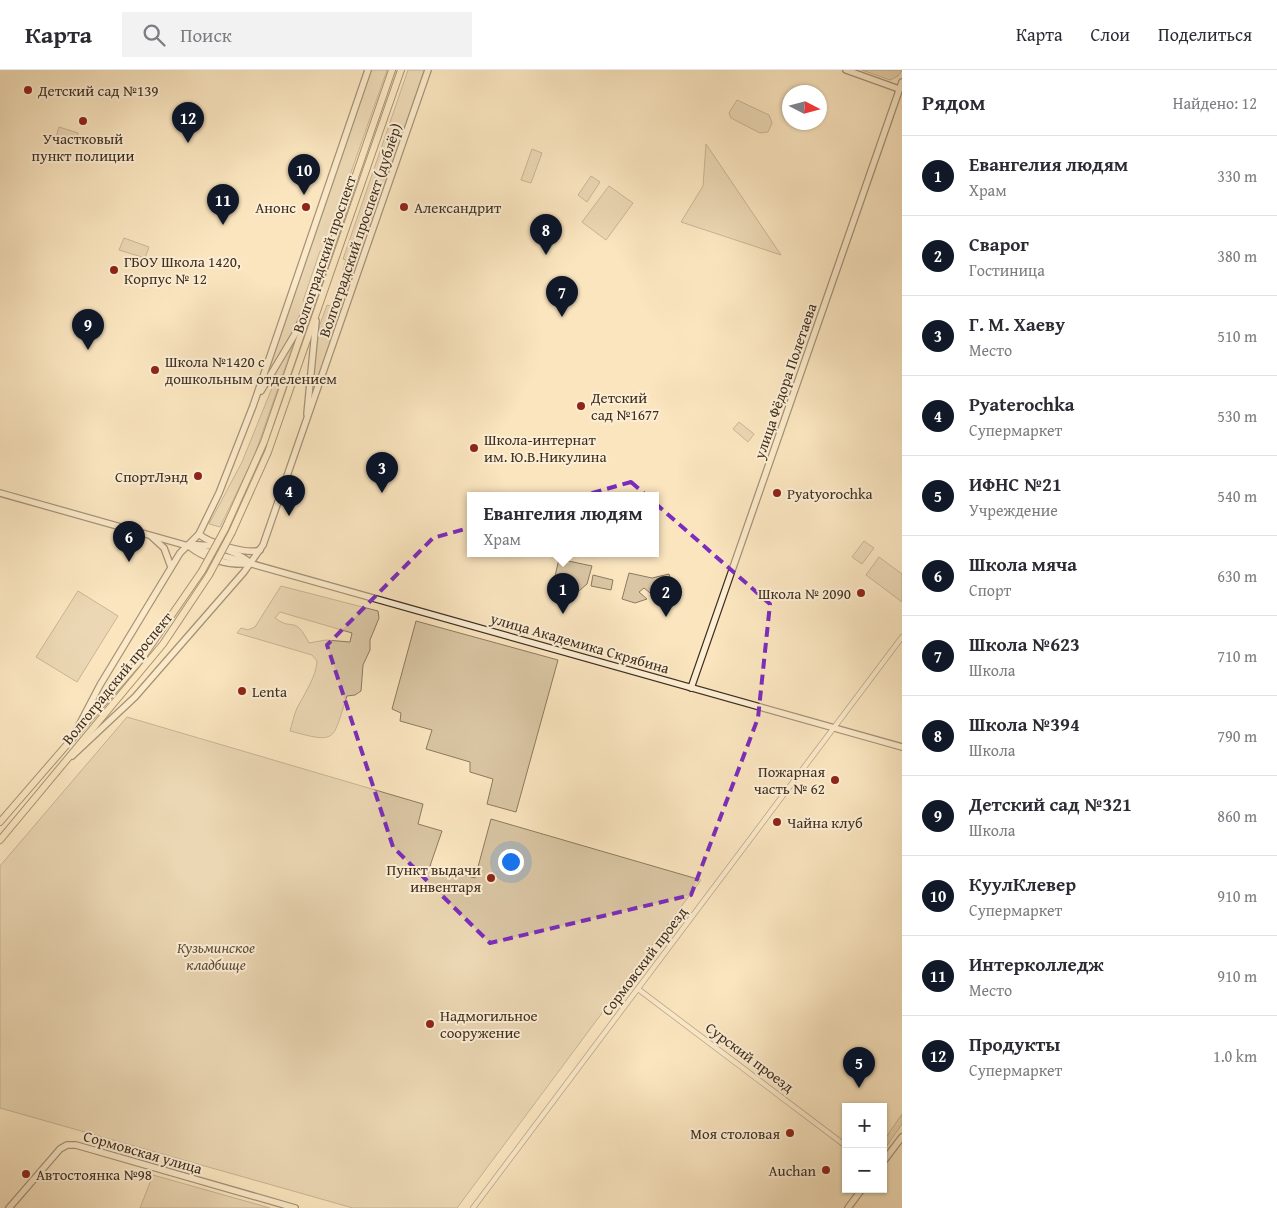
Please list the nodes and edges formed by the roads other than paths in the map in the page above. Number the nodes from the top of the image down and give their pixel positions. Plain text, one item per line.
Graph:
1 (368, 70) edge
2 (392, 70) edge
3 (401, 70) edge
4 (428, 70) edge
5 (846, 70) edge
6 (902, 82) edge
7 (900, 89) junction
8 (318, 286) junction
9 (320, 304) junction
10 (253, 406) junction
11 (307, 423) junction
12 (0, 493) edge
13 (199, 534) junction
14 (149, 535) junction
15 (186, 545) junction
16 (260, 549) junction
17 (251, 564) junction
18 (172, 567) junction
19 (902, 637) edge
20 (691, 688) junction
21 (834, 728) junction
22 (75, 735) junction
23 (902, 747) edge
24 (66, 761) junction
25 (0, 822) edge
26 (0, 840) edge
27 (638, 989) junction
28 (902, 1137) edge
29 (842, 1143) edge
30 (887, 1157) edge
31 (859, 1193) edge
32 (9, 1208) edge
33 (295, 1208) edge
34 (473, 1208) edge
35 (848, 1208) edge

1 - 10 main road
2 - 8 main road, Волгоградский проспект
3 - 9 main road, Волгоградский проспект
4 - 11 main road, Волгоградский проспект (дублёр)
5 - 7 main road
6 - 7 main road, улица Фёдора Полетаева
7 - 20 main road, улица Фёдора Полетаева
8 - 10 main road
8 - 22 main road, Волгоградский проспект, bridge
9 - 11 main road
9 - 24 main road, Волгоградский проспект, bridge
10 - 13 main road
11 - 16 main road, Волгоградский проспект (дублёр)
12 - 14 main road, улица Академика Скрябина
13 - 15 main road
13 - 16 main road
14 - 15 main road, улица Академика Скрябина
14 - 18 main road
15 - 17 main road, улица Академика Скрябина
15 - 17 main road, улица Академика Скрябина
15 - 18 main road
16 - 17 main road, Волгоградский проспект (дублёр)
17 - 20 main road, улица Академика Скрябина
17 - 24 main road, Волгоградский проспект (дублёр)
18 - 22 main road
19 - 21 street, Сормовский проезд
20 - 21 main road, улица Академика Скрябина
21 - 23 main road, улица Академика Скрябина
21 - 27 street, Сормовский проезд
22 - 25 main road, Волгоградский проспект
24 - 26 main road, Волгоградский проспект
27 - 29 street, Сурский проезд
27 - 34 street, Сормовский проезд
28 - 30 main road
31 - 35 main road
32 - 33 main road, Сормовская улица

